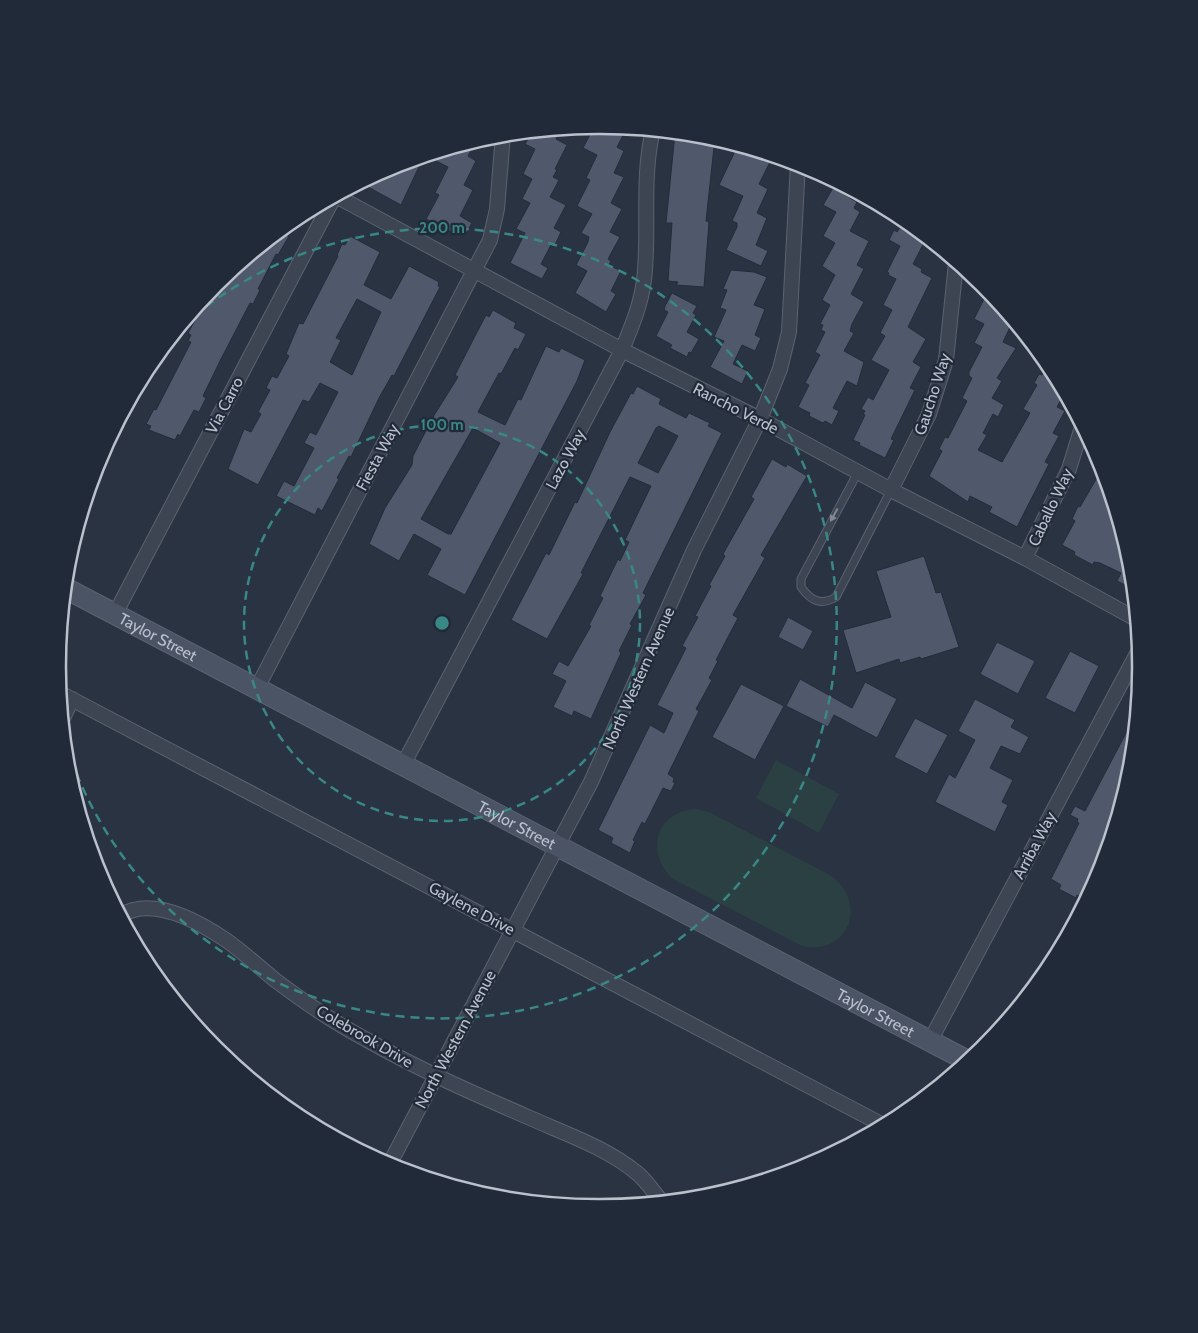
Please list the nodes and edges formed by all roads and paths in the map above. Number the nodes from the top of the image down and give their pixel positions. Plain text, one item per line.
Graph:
1 (651, 136) edge
2 (502, 143) edge
3 (798, 172) edge
4 (342, 200) edge
5 (330, 207) edge
6 (474, 271) junction
7 (955, 271) edge
8 (622, 350) junction
9 (760, 419) junction
10 (1079, 436) edge
11 (858, 472) junction
12 (891, 490) junction
13 (1025, 558) junction
14 (72, 592) edge
15 (115, 614) junction
16 (1129, 615) edge
17 (1132, 663) edge
18 (257, 688) junction
19 (66, 696) edge
20 (403, 765) junction
21 (557, 846) junction
22 (127, 913) edge
23 (514, 930) junction
24 (930, 1041) junction
25 (961, 1057) edge
26 (435, 1076) junction
27 (875, 1121) edge
28 (392, 1158) edge
29 (657, 1196) edge

1 - 8 street, Lazo Way
2 - 6 street, Fiesta Way
3 - 9 street, North Western Avenue
4 - 6 street, Rancho Verde
5 - 15 street, Via Carro
6 - 8 street, Rancho Verde
6 - 18 street, Fiesta Way
7 - 12 street, Gaucho Way
8 - 9 street, Rancho Verde
8 - 20 street, Lazo Way
9 - 11 street, Rancho Verde
9 - 21 street, North Western Avenue
10 - 13 street, Caballo Way
11 - 12 street, Rancho Verde
11 -> 12 lane
12 - 13 street, Rancho Verde
13 - 16 street, Rancho Verde
14 - 15 street, Taylor Street
15 - 18 street, Taylor Street
17 - 24 street, Arriba Way
18 - 20 street, Taylor Street
19 - 23 street, Gaylene Drive
20 - 21 street, Taylor Street
21 - 23 street, North Western Avenue
21 - 24 street, Taylor Street
22 - 26 street, Colebrook Drive
23 - 26 street, North Western Avenue
23 - 27 street, Gaylene Drive
24 - 25 street, Taylor Street
26 - 28 street, North Western Avenue
26 - 29 street, Colebrook Drive

